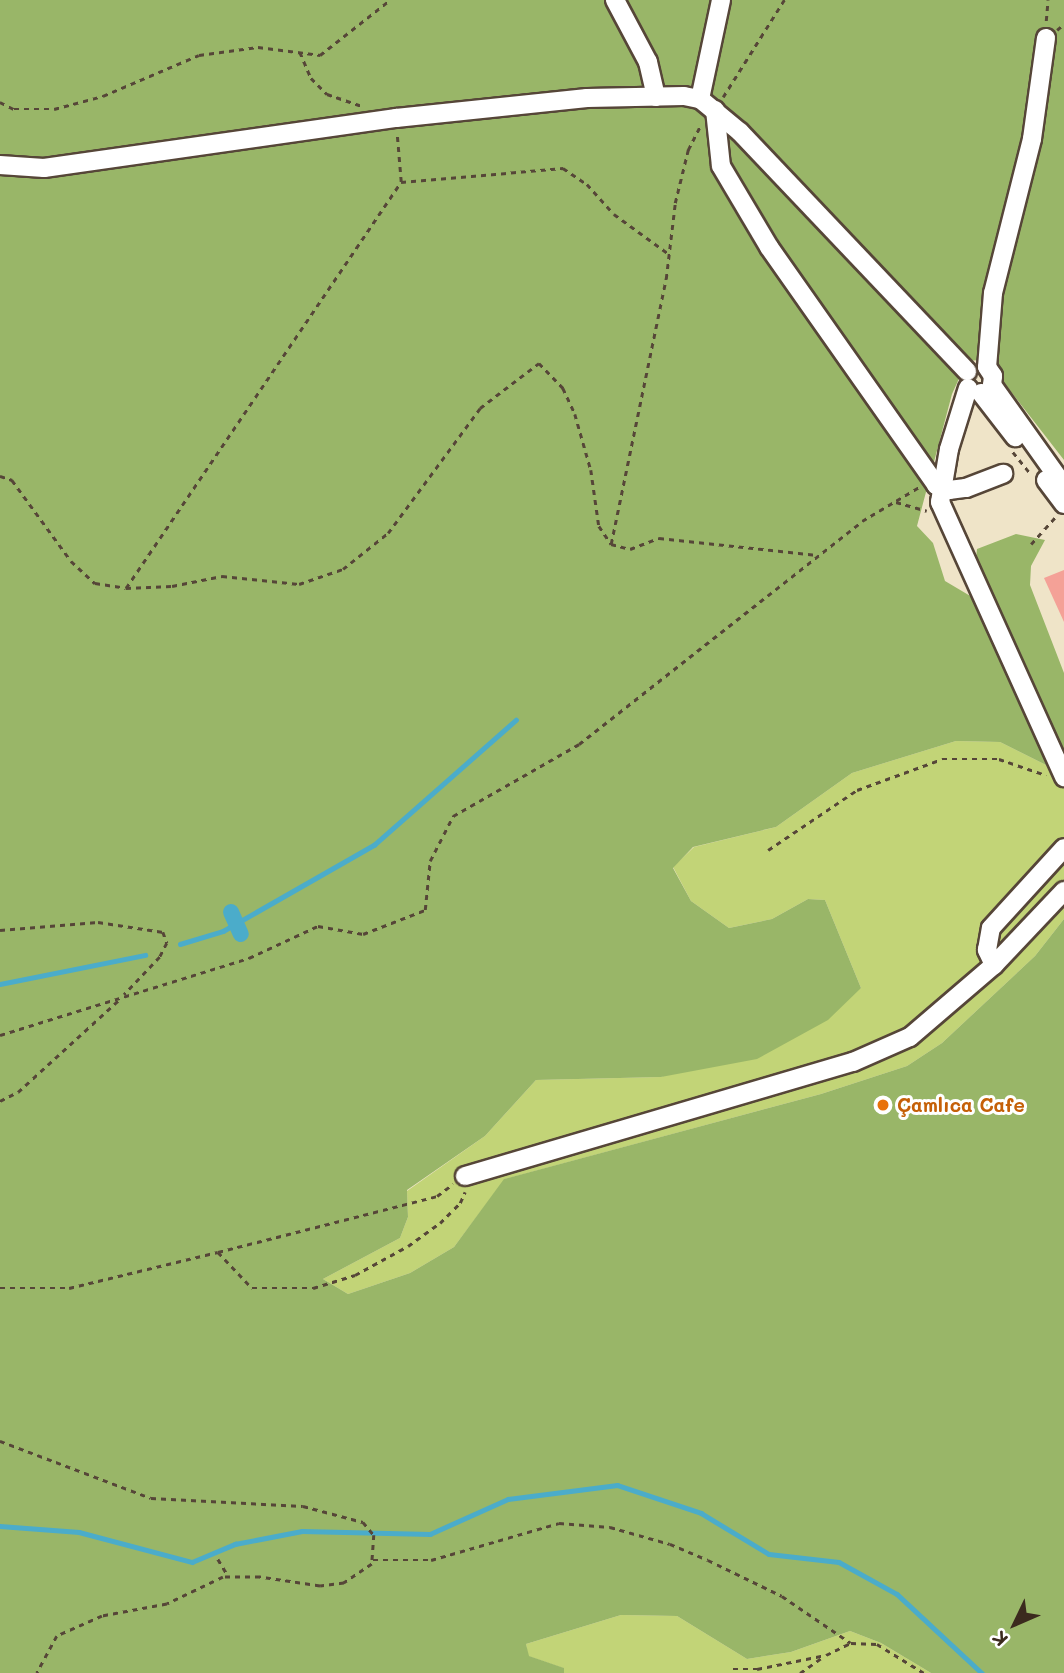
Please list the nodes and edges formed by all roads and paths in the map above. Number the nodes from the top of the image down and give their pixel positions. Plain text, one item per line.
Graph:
1 (390, 0) edge
2 (615, 0) edge
3 (720, 0) edge
4 (785, 0) edge
5 (1048, 0) edge
6 (1046, 38) joint
7 (300, 52) junction
8 (656, 97) junction
9 (700, 99) junction
10 (0, 102) edge
11 (715, 110) junction
12 (396, 118) junction
13 (0, 165) edge
14 (401, 182) junction
15 (669, 254) junction
16 (977, 384) junction
17 (1006, 444) dead end
18 (1003, 474) dead end
19 (0, 476) edge
20 (1037, 482) dead end
21 (936, 483) junction
22 (1064, 486) edge
23 (895, 502) junction
24 (1064, 503) edge
25 (1064, 514) edge
26 (949, 521) junction
27 (611, 544) junction
28 (1031, 544) dead end
29 (817, 555) junction
30 (126, 588) junction
31 (1060, 779) edge
32 (1064, 848) edge
33 (768, 850) dead end
34 (1064, 891) edge
35 (0, 930) edge
36 (995, 965) junction
37 (122, 997) junction
38 (0, 1035) edge
39 (0, 1101) edge
40 (465, 1176) junction
41 (218, 1252) junction
42 (0, 1288) edge
43 (0, 1441) edge
44 (218, 1559) dead end
45 (373, 1560) junction
46 (229, 1577) junction
47 (851, 1643) junction
48 (826, 1655) junction
49 (733, 1669) dead end
50 (37, 1673) edge
51 (800, 1673) edge
52 (924, 1673) edge

1 - 7 path
2 - 8 street
3 - 9 street
4 - 11 path
5 - 6 path
6 - 16 street
7 - 10 path
7 - 12 path
8 - 9 street
8 - 12 street
9 - 11 street
11 - 15 path
11 - 16 street
11 - 21 street
12 - 13 street
12 - 14 path
14 - 15 path
14 - 30 path
15 - 27 path
16 - 21 street
16 - 22 street
16 - 24 street
17 - 20 path
18 - 21 street
19 - 30 path
21 - 23 path
21 - 26 street
23 - 26 path
23 - 29 path
25 - 28 path
26 - 31 street
27 - 29 path
27 - 30 path
29 - 37 path
31 - 33 path
32 - 36 street
34 - 36 street
35 - 37 path
36 - 40 street
37 - 38 path
37 - 39 path
40 - 41 path
40 - 41 path
41 - 42 path
43 - 45 path
44 - 46 path
45 - 46 path
45 - 47 path
46 - 50 path
47 - 48 path
47 - 52 path
48 - 49 path
48 - 51 path

